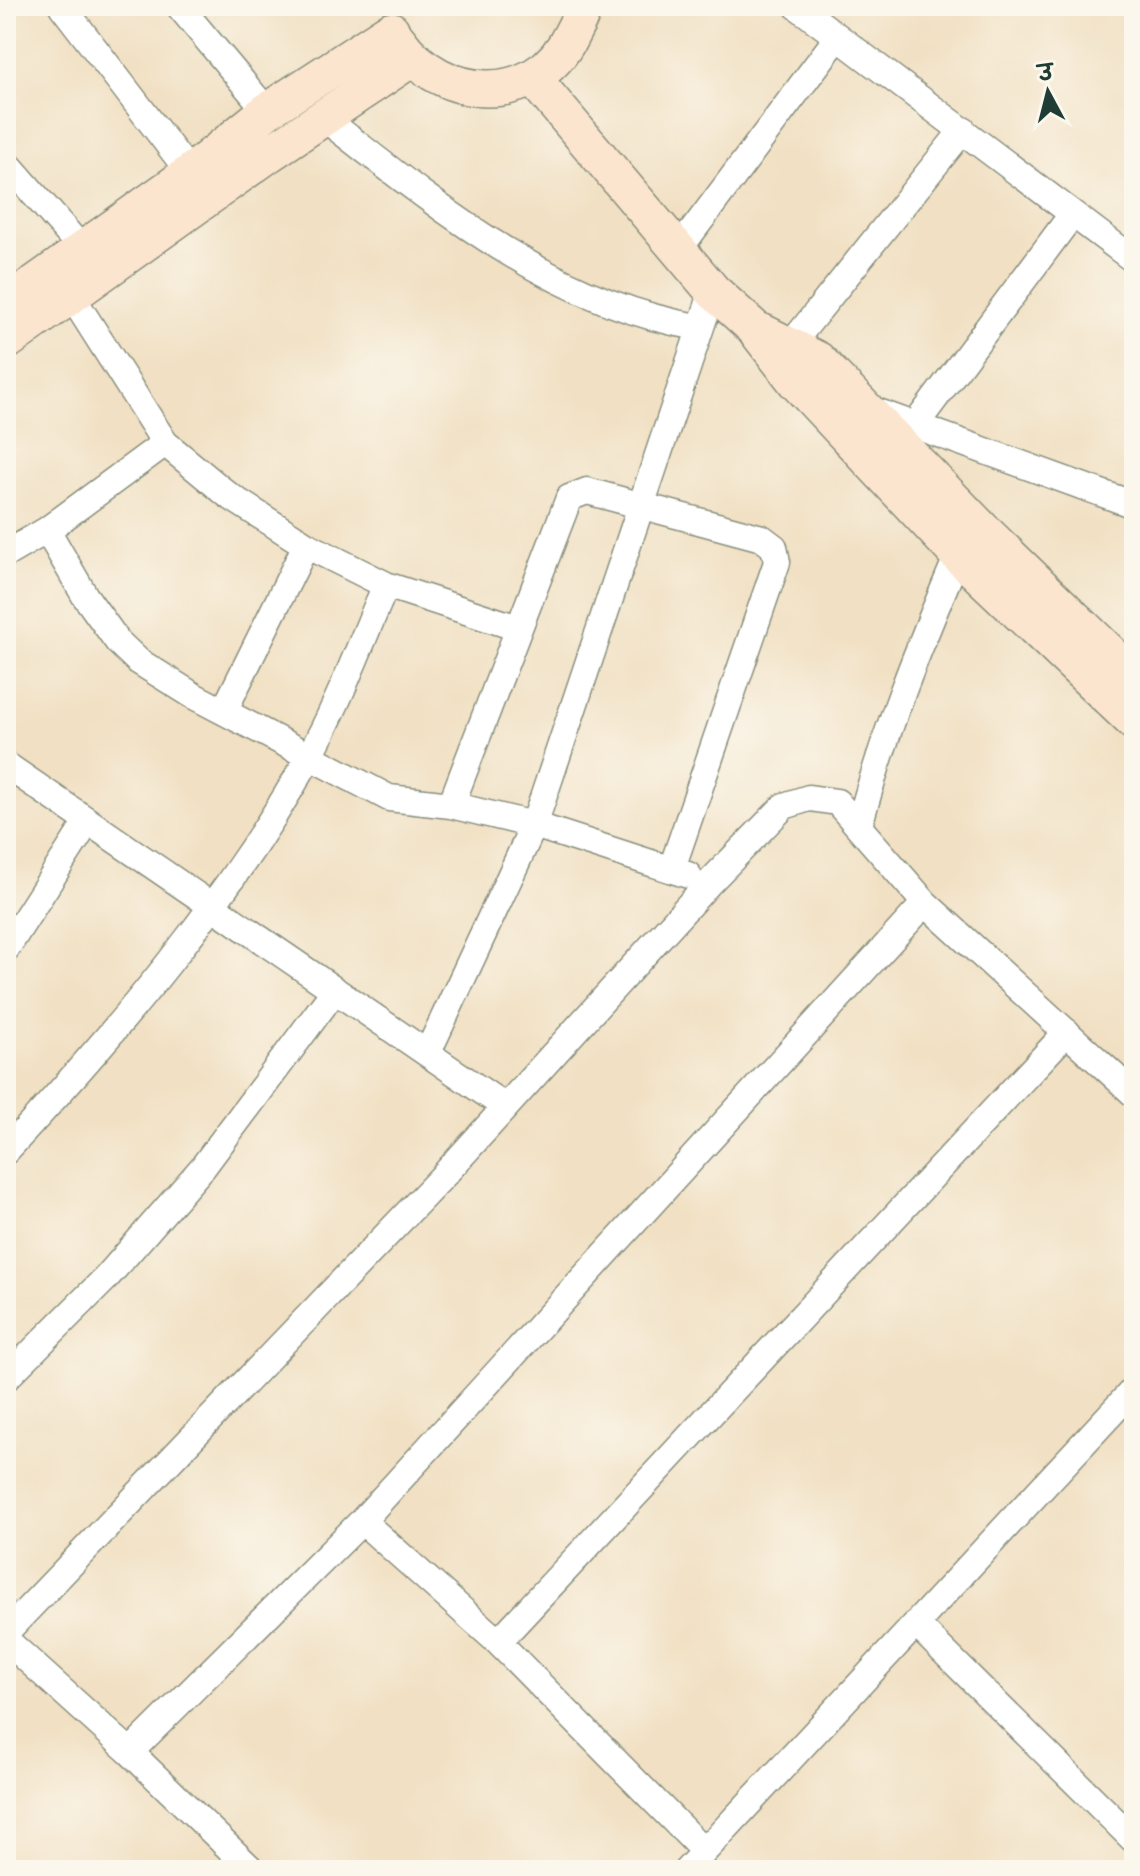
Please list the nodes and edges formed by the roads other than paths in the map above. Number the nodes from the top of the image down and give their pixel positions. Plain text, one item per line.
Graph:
1 (62, 6) edge
2 (179, 6) edge
3 (583, 6) edge
4 (797, 6) edge
5 (396, 32) edge
6 (837, 38) junction
7 (532, 77) junction
8 (267, 111) junction
9 (324, 118) junction
10 (963, 130) junction
11 (6, 162) edge
12 (190, 173) junction
13 (1071, 216) junction
14 (82, 249) junction
15 (679, 249) junction
16 (1134, 260) edge
17 (713, 291) junction
18 (71, 295) junction
19 (6, 304) edge
20 (698, 327) junction
21 (6, 342) edge
22 (789, 363) junction
23 (864, 407) junction
24 (916, 424) junction
25 (165, 443) junction
26 (642, 504) junction
27 (1134, 505) edge
28 (47, 530) junction
29 (306, 545) junction
30 (6, 554) edge
31 (958, 555) junction
32 (386, 585) junction
33 (518, 628) junction
34 (1134, 676) edge
35 (224, 711) junction
36 (1134, 722) edge
37 (309, 755) junction
38 (6, 765) edge
39 (451, 805) junction
40 (88, 821) junction
41 (534, 825) junction
42 (859, 826) junction
43 (672, 868) junction
44 (708, 884) junction
45 (925, 903) junction
46 (215, 906) junction
47 (6, 949) edge
48 (335, 990) junction
49 (1067, 1032) junction
50 (428, 1052) junction
51 (1134, 1094) edge
52 (504, 1106) junction
53 (6, 1151) edge
54 (6, 1378) edge
55 (1134, 1389) edge
56 (362, 1521) junction
57 (916, 1624) junction
58 (6, 1632) edge
59 (6, 1640) edge
60 (498, 1642) junction
61 (130, 1752) junction
62 (1131, 1829) edge
63 (696, 1861) edge
64 (252, 1870) edge

1 - 12 street
2 - 8 street
3 - 7 street
4 - 6 street
5 - 7 street
5 - 8 street
5 - 9 street
6 - 10 street
6 - 15 street
7 - 15 street
8 - 12 street
9 - 18 street
9 - 20 street
10 - 13 street
10 - 22 street
11 - 14 street
12 - 14 street
13 - 16 street
13 - 24 street
14 - 19 street
15 - 17 street
17 - 20 street
17 - 22 street
18 - 21 street
18 - 25 street
20 - 26 street
22 - 23 street
22 - 31 street
23 - 24 street
23 - 34 street
24 - 27 street
25 - 28 street
25 - 29 street
26 - 33 street
26 - 41 street
26 - 43 street
28 - 30 street
28 - 35 street
29 - 32 street
29 - 35 street
31 - 36 street
31 - 42 street
32 - 33 street
32 - 37 street
33 - 39 street
35 - 37 street
37 - 39 street
37 - 46 street
38 - 40 street
39 - 41 street
40 - 46 street
40 - 47 street
41 - 43 street
41 - 50 street
42 - 44 street
42 - 45 street
43 - 44 street
44 - 52 street
45 - 49 street
45 - 56 street
46 - 48 street
46 - 53 street
48 - 50 street
48 - 54 street
49 - 51 street
49 - 60 street
50 - 52 street
52 - 58 street
55 - 57 street
56 - 60 street
56 - 61 street
57 - 62 street
57 - 63 street
59 - 61 street
60 - 63 street
61 - 64 street

